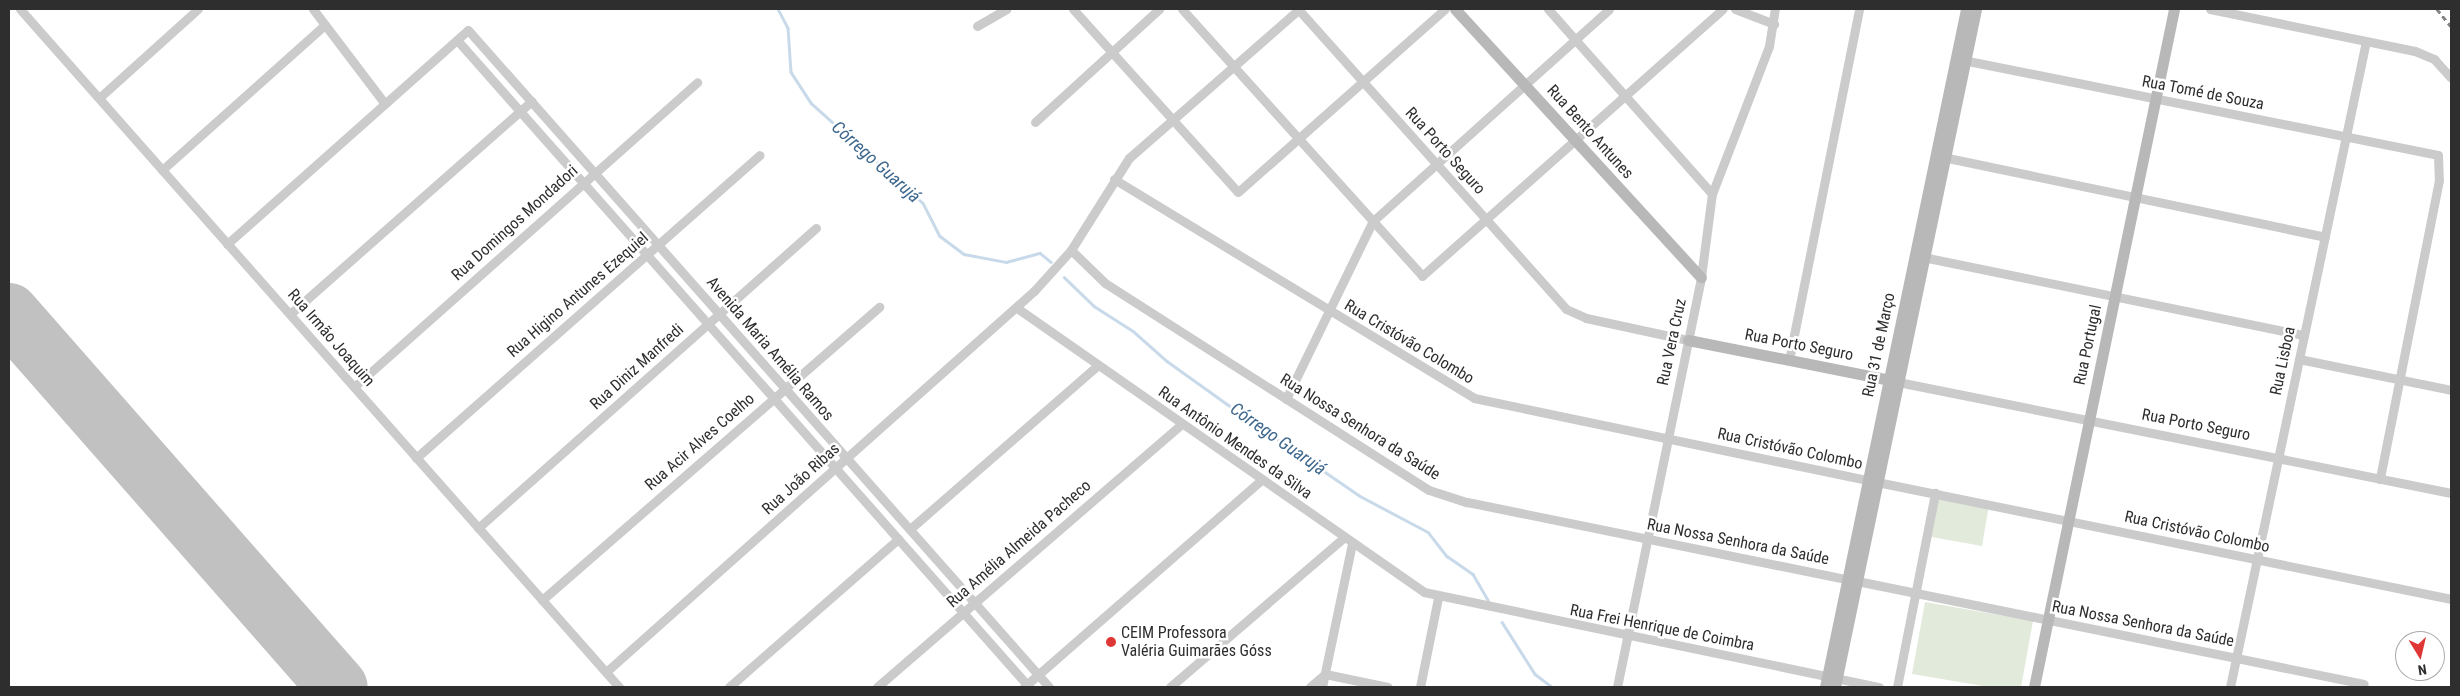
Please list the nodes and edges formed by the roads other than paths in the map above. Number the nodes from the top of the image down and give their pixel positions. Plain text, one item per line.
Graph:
1 (20, 9) edge
2 (198, 9) edge
3 (313, 9) edge
4 (1007, 9) edge
5 (1073, 9) edge
6 (1159, 9) edge
7 (1182, 9) edge
8 (1298, 9) edge
9 (1445, 9) edge
10 (1456, 9) edge
11 (1548, 9) edge
12 (1609, 9) edge
13 (1723, 9) edge
14 (1734, 9) edge
15 (1775, 9) edge
16 (1859, 9) edge
17 (1966, 9) edge
18 (1976, 9) edge
19 (2174, 9) edge
20 (2210, 9) edge
21 (1774, 24) junction
22 (325, 25) junction
23 (977, 26) dead end
24 (457, 40) junction
25 (1575, 40) junction
26 (2366, 40) junction
27 (1112, 52) junction
28 (1963, 60) junction
29 (1234, 66) junction
30 (2451, 78) edge
31 (697, 82) dead end
32 (1362, 82) junction
33 (1525, 85) junction
34 (1625, 96) junction
35 (99, 98) junction
36 (2155, 98) junction
37 (532, 102) junction
38 (384, 104) junction
39 (520, 112) junction
40 (1174, 120) junction
41 (1035, 122) dead end
42 (2346, 137) junction
43 (1298, 138) junction
44 (1575, 140) junction
45 (760, 155) dead end
46 (1943, 157) junction
47 (1436, 165) junction
48 (162, 170) junction
49 (595, 173) junction
50 (1114, 179) junction
51 (584, 183) junction
52 (1712, 194) junction
53 (2135, 197) junction
54 (1485, 220) junction
55 (1373, 222) junction
56 (816, 228) dead end
57 (2325, 237) junction
58 (227, 244) junction
59 (658, 245) junction
60 (1071, 250) junction
61 (647, 255) junction
62 (1923, 257) junction
63 (1701, 277) junction
64 (2114, 296) junction
65 (878, 307) dead end
66 (1017, 308) junction
67 (1330, 312) junction
68 (290, 314) junction
69 (719, 314) junction
70 (708, 324) junction
71 (2304, 335) junction
72 (1688, 340) junction
73 (2299, 359) junction
74 (1789, 360) junction
75 (1098, 365) junction
76 (2399, 380) junction
77 (1893, 381) junction
78 (354, 387) junction
79 (785, 388) junction
80 (2451, 390) edge
81 (774, 398) junction
82 (1286, 399) junction
83 (2089, 420) junction
84 (1182, 424) junction
85 (1668, 439) junction
86 (416, 458) junction
87 (847, 458) junction
88 (2278, 458) junction
89 (836, 468) junction
90 (2380, 479) junction
91 (1261, 480) junction
92 (1872, 481) junction
93 (1935, 493) junction
94 (2451, 493) edge
95 (2068, 521) junction
96 (478, 528) junction
97 (910, 530) junction
98 (1343, 538) junction
99 (1648, 538) junction
100 (898, 539) junction
101 (1352, 544) junction
102 (2257, 559) junction
103 (1852, 580) junction
104 (1915, 593) junction
105 (1438, 598) junction
106 (2451, 599) edge
107 (542, 600) junction
108 (974, 603) junction
109 (963, 613) junction
110 (2048, 620) junction
111 (1628, 636) junction
112 (2236, 658) junction
113 (606, 672) junction
114 (1325, 674) junction
115 (1038, 675) junction
116 (1831, 682) edge
117 (2364, 684) dead end
118 (1026, 686) edge
119 (619, 687) edge
120 (729, 687) edge
121 (877, 687) edge
122 (1049, 687) edge
123 (1170, 687) edge
124 (1310, 687) edge
125 (1322, 687) edge
126 (1388, 687) edge
127 (1420, 687) edge
128 (1618, 687) edge
129 (1879, 687) edge
130 (1896, 687) edge
131 (2034, 687) edge
132 (2230, 687) edge

1 - 35 street, Rua Irmão Joaquim
2 - 35 street
3 - 22 street
4 - 23 street
5 - 27 street
6 - 27 street
7 - 29 street
8 - 29 street, Rua João Ribas
8 - 32 street, Rua Porto Seguro
9 - 32 street
10 - 33 street, Rua Bento Antunes
11 - 25 street
12 - 25 street
13 - 34 street
14 - 21 street
15 - 21 street, Rua Vera Cruz
16 - 74 street
17 - 77 street, Rua 31 de Março
18 - 28 street, Rua 31 de Março
19 - 36 street, Rua Portugal
20 - 26 street
21 - 52 street, Rua Vera Cruz
22 - 38 street
22 - 48 street
24 - 37 street, Avenida Maria Amélia Ramos
24 - 38 street
24 - 39 street, Avenida Maria Amélia Ramos
25 - 33 street
25 - 34 street
26 - 30 street
26 - 42 street, Rua Lisboa
27 - 40 street
27 - 41 street
28 - 36 street, Rua Tomé de Souza
28 - 46 street, Rua 31 de Março
29 - 40 street, Rua João Ribas
29 - 43 street
31 - 49 street, Rua Domingos Mondadori
32 - 43 street
32 - 47 street, Rua Porto Seguro
33 - 44 street, Rua Bento Antunes
33 - 47 street
34 - 44 street
34 - 52 street
35 - 48 street, Rua Irmão Joaquim
36 - 42 street, Rua Tomé de Souza
36 - 53 street, Rua Portugal
37 - 39 street
37 - 49 street, Avenida Maria Amélia Ramos
38 - 58 street
39 - 51 street, Avenida Maria Amélia Ramos
39 - 68 street
40 - 43 street
40 - 50 street, Rua João Ribas
42 - 57 street, Rua Lisboa
42 - 76 street, Rua Tomé de Souza
43 - 55 street
44 - 54 street
44 - 63 street, Rua Bento Antunes
45 - 59 street, Rua Higino Antunes Ezequiel
46 - 53 street
46 - 62 street, Rua 31 de Março
47 - 54 street, Rua Porto Seguro
47 - 55 street
48 - 58 street, Rua Irmão Joaquim
49 - 51 street, Rua Domingos Mondadori
49 - 59 street, Avenida Maria Amélia Ramos
50 - 60 street, Rua João Ribas
50 - 67 street, Rua Cristóvão Colombo
51 - 61 street, Avenida Maria Amélia Ramos
51 - 78 street, Rua Domingos Mondadori
52 - 63 street, Rua Vera Cruz
53 - 57 street
53 - 64 street, Rua Portugal
54 - 55 street
54 - 72 street, Rua Porto Seguro
55 - 67 street
56 - 69 street, Rua Diniz Manfredi
57 - 71 street, Rua Lisboa
58 - 68 street, Rua Irmão Joaquim
59 - 61 street, Rua Higino Antunes Ezequiel
59 - 69 street, Avenida Maria Amélia Ramos
60 - 66 street, Rua João Ribas
60 - 82 street, Rua Nossa Senhora da Saúde
61 - 70 street, Avenida Maria Amélia Ramos
61 - 86 street, Rua Higino Antunes Ezequiel
62 - 64 street
62 - 77 street, Rua 31 de Março
63 - 72 street, Rua Vera Cruz
64 - 71 street
64 - 83 street, Rua Portugal
65 - 79 street, Rua Acir Alves Coelho
66 - 75 street, Rua Antônio Mendes da Silva
66 - 87 street, Rua João Ribas
67 - 82 street
67 - 85 street, Rua Cristóvão Colombo
68 - 78 street, Rua Irmão Joaquim
69 - 70 street, Rua Diniz Manfredi
69 - 79 street, Avenida Maria Amélia Ramos
70 - 81 street, Avenida Maria Amélia Ramos
70 - 96 street, Rua Diniz Manfredi
71 - 73 street, Rua Lisboa
72 - 74 street, Rua Porto Seguro
72 - 85 street, Rua Vera Cruz
73 - 76 street
73 - 88 street, Rua Lisboa
74 - 77 street, Rua Porto Seguro
75 - 84 street, Rua Antônio Mendes da Silva
75 - 97 street
76 - 80 street
76 - 90 street
77 - 83 street, Rua Porto Seguro
77 - 92 street, Rua 31 de Março
78 - 86 street, Rua Irmão Joaquim
79 - 81 street, Rua Acir Alves Coelho
79 - 87 street, Avenida Maria Amélia Ramos
81 - 89 street, Avenida Maria Amélia Ramos
81 - 107 street, Rua Acir Alves Coelho
82 - 99 street, Rua Nossa Senhora da Saúde
83 - 88 street, Rua Porto Seguro
83 - 95 street, Rua Portugal
84 - 91 street, Rua Antônio Mendes da Silva
84 - 108 street, Rua Amélia Almeida Pacheco
85 - 92 street, Rua Cristóvão Colombo
85 - 99 street, Rua Vera Cruz
86 - 96 street, Rua Irmão Joaquim
87 - 89 street, Rua João Ribas
87 - 97 street, Avenida Maria Amélia Ramos
88 - 90 street, Rua Porto Seguro
88 - 102 street, Rua Lisboa
89 - 100 street, Avenida Maria Amélia Ramos
89 - 113 street, Rua João Ribas
90 - 94 street, Rua Porto Seguro
91 - 98 street, Rua Antônio Mendes da Silva
91 - 115 street
92 - 93 street, Rua Cristóvão Colombo
92 - 103 street, Rua 31 de Março
93 - 95 street, Rua Cristóvão Colombo
93 - 104 street
95 - 102 street, Rua Cristóvão Colombo
95 - 110 street, Rua Portugal
96 - 107 street, Rua Irmão Joaquim
97 - 108 street, Avenida Maria Amélia Ramos
98 - 101 street, Rua Antônio Mendes da Silva
98 - 123 street
99 - 103 street, Rua Nossa Senhora da Saúde
99 - 111 street, Rua Vera Cruz
100 - 109 street, Avenida Maria Amélia Ramos
100 - 120 street
101 - 105 street, Rua Antônio Mendes da Silva
101 - 114 street
102 - 106 street, Rua Cristóvão Colombo
102 - 112 street, Rua Lisboa
103 - 104 street, Rua Nossa Senhora da Saúde
103 - 116 street, Rua 31 de Março
104 - 110 street, Rua Nossa Senhora da Saúde
104 - 130 street
105 - 111 street, Rua Frei Henrique de Coimbra
105 - 127 street
107 - 113 street, Rua Irmão Joaquim
108 - 109 street, Rua Amélia Almeida Pacheco
108 - 115 street, Avenida Maria Amélia Ramos
109 - 118 street, Avenida Maria Amélia Ramos
109 - 121 street, Rua Amélia Almeida Pacheco
110 - 112 street, Rua Nossa Senhora da Saúde
110 - 131 street, Rua Portugal
111 - 116 street, Rua Frei Henrique de Coimbra
111 - 128 street, Rua Vera Cruz
112 - 117 street, Rua Nossa Senhora da Saúde
112 - 132 street, Rua Lisboa
113 - 119 street, Rua Irmão Joaquim
114 - 124 street
114 - 125 street
114 - 126 street
115 - 118 street
115 - 122 street, Avenida Maria Amélia Ramos
116 - 129 street, Rua Frei Henrique de Coimbra

